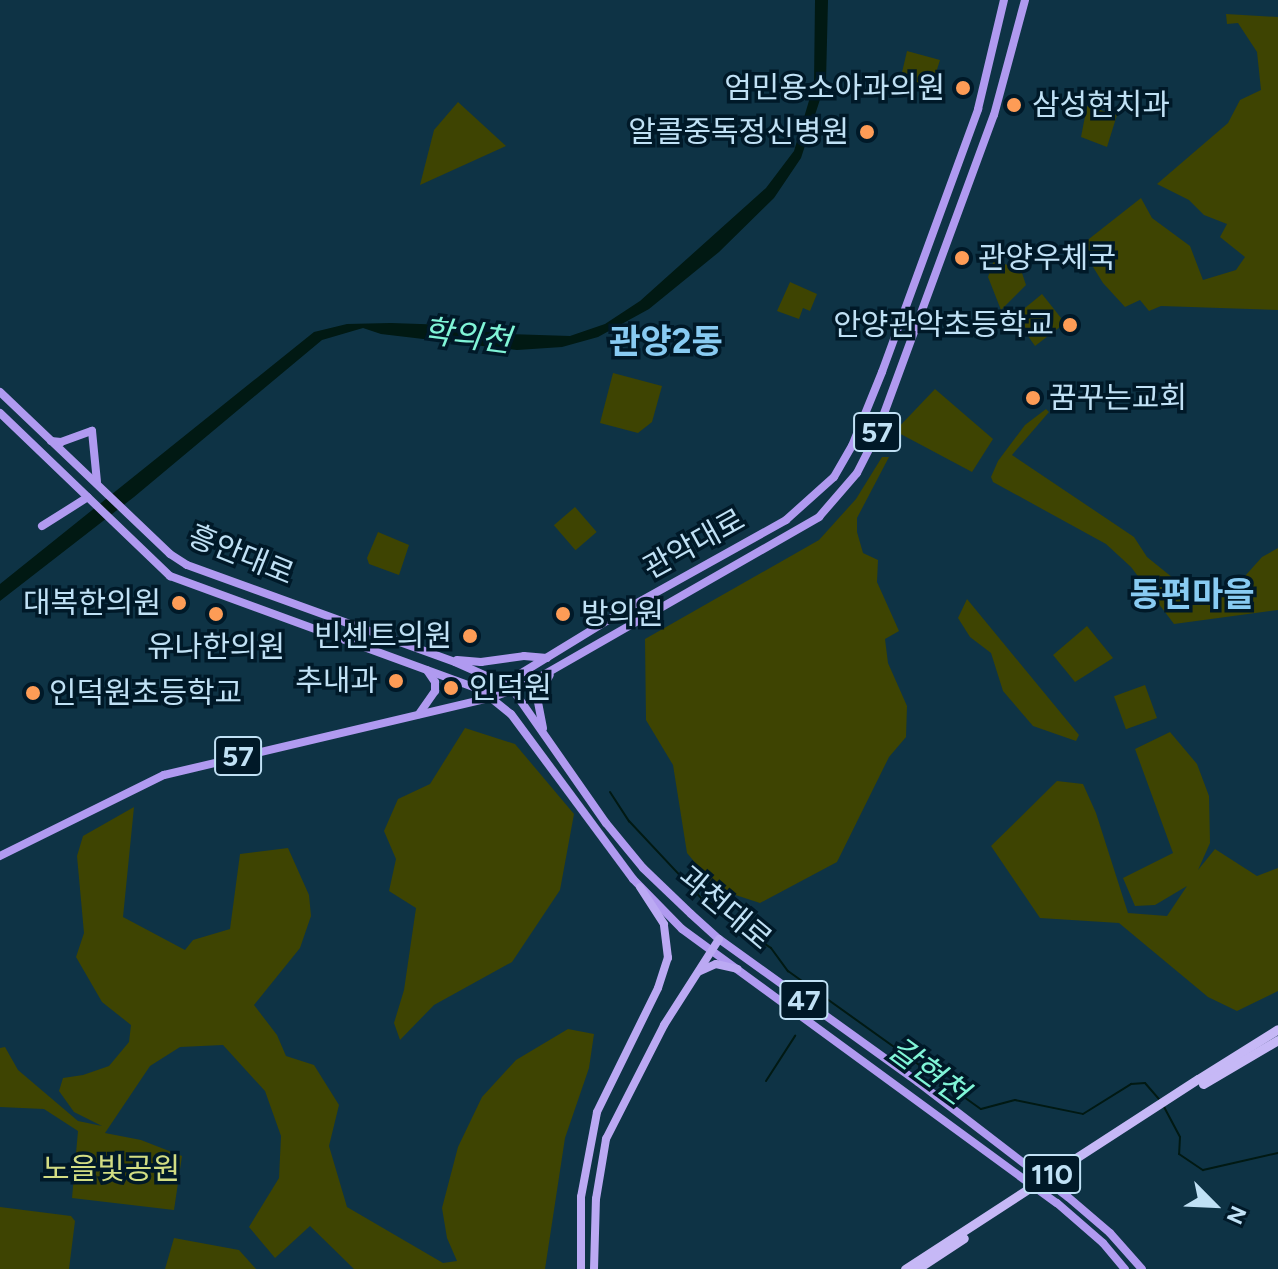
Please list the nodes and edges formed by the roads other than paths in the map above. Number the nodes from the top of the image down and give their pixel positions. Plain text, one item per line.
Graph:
1 (1004, 0) edge
2 (1025, 0) edge
3 (0, 392) edge
4 (0, 413) edge
5 (51, 441) junction
6 (100, 486) junction
7 (89, 498) junction
8 (42, 526) dead end
9 (548, 658) junction
10 (446, 659) junction
11 (426, 669) junction
12 (555, 669) junction
13 (511, 687) junction
14 (490, 698) junction
15 (419, 714) junction
16 (543, 729) junction
17 (0, 856) edge
18 (640, 887) junction
19 (719, 939) junction
20 (711, 950) junction
21 (737, 969) junction
22 (699, 971) junction
23 (1278, 1029) edge
24 (1278, 1040) edge
25 (1201, 1082) junction
26 (581, 1269) edge
27 (594, 1269) edge
28 (905, 1269) edge
29 (917, 1269) edge
30 (1125, 1269) edge
31 (1142, 1269) edge

1 - 9 main road, 관악대로 / 57
2 - 12 main road, 관악대로 / 57
3 - 5 main road, 흥안대로 / 47
4 - 7 main road, 흥안대로
5 - 6 main road, 흥안대로 / 47
5 - 6 main road
6 - 10 main road, 흥안대로 / 47
7 - 8 main road
7 - 11 main road, 흥안대로
9 - 10 main road
9 - 13 main road, 관악대로 / 57
10 - 13 main road, 흥안대로 / 47
11 - 14 main road, 흥안대로
11 - 15 main road
12 - 13 main road, 관악대로 / 57
12 - 16 main road
13 - 14 main road, 57
13 - 16 main road, 과천대로 / 47
14 - 15 main road, 57
14 - 18 main road, 과천대로
15 - 17 main road, 57
16 - 19 main road, 과천대로 / 47
18 - 20 main road, 과천대로
18 - 26 highway
19 - 20 highway
19 - 31 main road, 과천대로 / 47
20 - 21 main road, 과천대로
20 - 22 highway
21 - 22 highway
21 - 30 main road, 과천대로
22 - 27 highway
23 - 25 highway, 110
24 - 25 highway, 110
25 - 28 highway, 110, bridge
25 - 29 highway, 110, bridge

